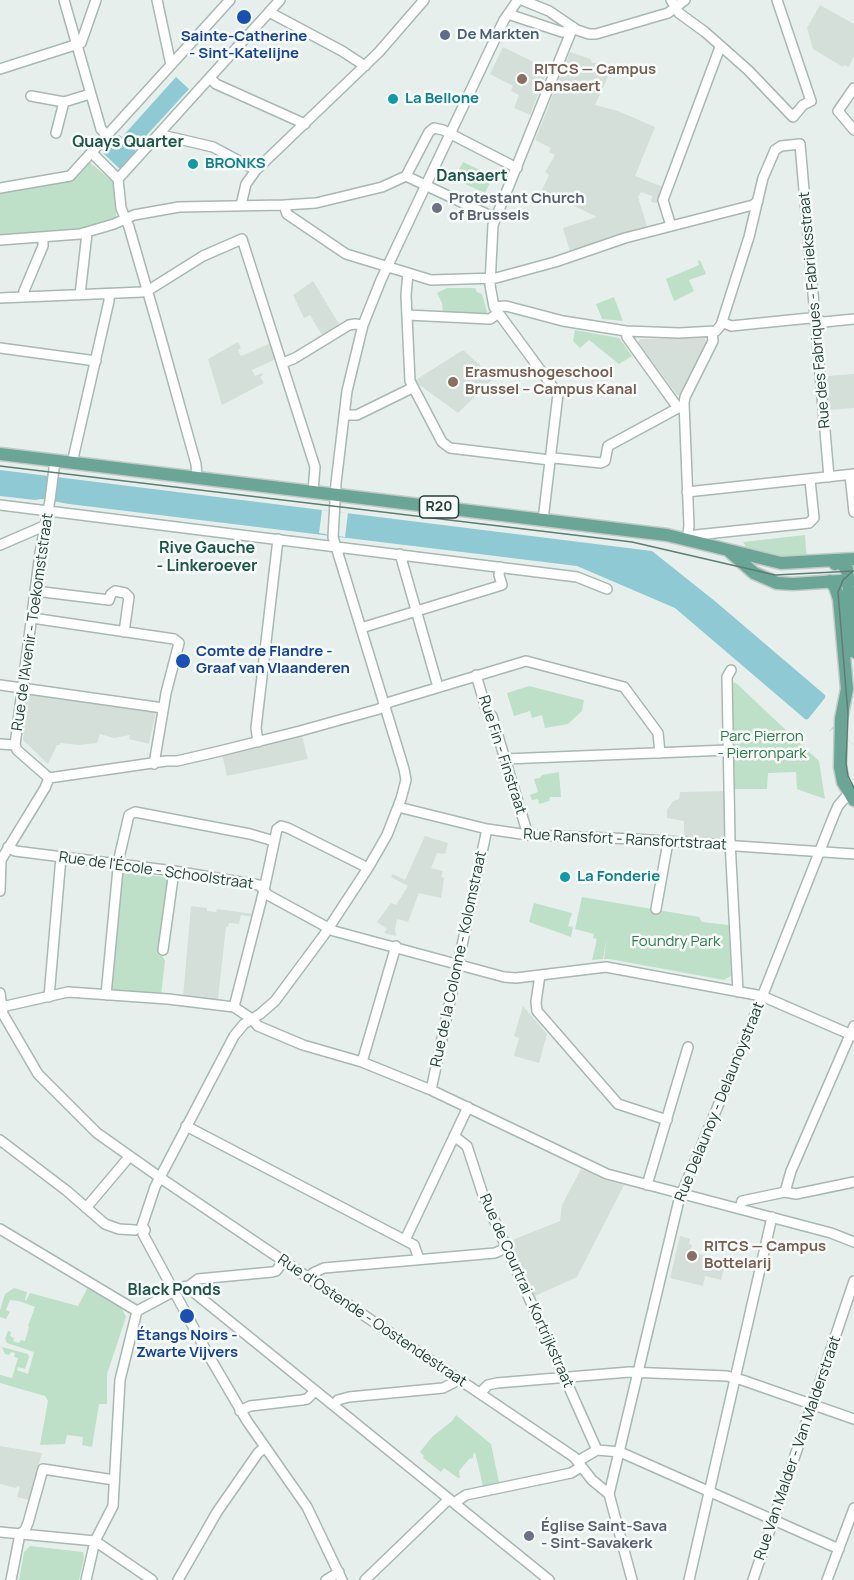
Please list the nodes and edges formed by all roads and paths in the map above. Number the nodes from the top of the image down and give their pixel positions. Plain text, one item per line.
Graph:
1 (64, 0) edge
2 (96, 0) edge
3 (157, 0) edge
4 (230, 0) edge
5 (280, 0) edge
6 (424, 0) edge
7 (520, 0) edge
8 (685, 0) edge
9 (777, 0) edge
10 (673, 3) edge
11 (269, 12) junction
12 (508, 14) junction
13 (572, 29) junction
14 (76, 46) junction
15 (720, 47) junction
16 (171, 65) junction
17 (365, 66) junction
18 (0, 69) edge
19 (210, 78) junction
20 (854, 88) edge
21 (90, 94) junction
22 (32, 96) dead end
23 (64, 102) junction
24 (304, 124) junction
25 (854, 130) edge
26 (161, 132) junction
27 (56, 133) dead end
28 (449, 133) junction
29 (107, 136) junction
30 (92, 153) junction
31 (517, 168) junction
32 (256, 170) junction
33 (406, 176) junction
34 (118, 179) junction
35 (424, 186) junction
36 (1, 187) edge
37 (758, 201) junction
38 (241, 205) junction
39 (284, 205) junction
40 (125, 218) junction
41 (495, 218) junction
42 (671, 226) junction
43 (87, 233) junction
44 (43, 237) junction
45 (0, 240) edge
46 (387, 266) junction
47 (408, 273) junction
48 (490, 278) junction
49 (147, 290) junction
50 (80, 295) junction
51 (109, 295) junction
52 (24, 296) junction
53 (0, 298) edge
54 (495, 311) junction
55 (407, 315) junction
56 (854, 319) edge
57 (816, 320) junction
58 (722, 322) junction
59 (363, 325) junction
60 (626, 331) junction
61 (712, 332) junction
62 (0, 348) edge
63 (96, 361) junction
64 (283, 363) junction
65 (412, 388) junction
66 (681, 408) junction
67 (345, 414) junction
68 (0, 454) edge
69 (550, 460) junction
70 (55, 461) junction
71 (72, 463) junction
72 (852, 474) edge
73 (197, 477) junction
74 (829, 477) junction
75 (810, 480) junction
76 (313, 492) junction
77 (687, 492) junction
78 (335, 504) junction
79 (0, 505) edge
80 (48, 511) junction
81 (854, 512) edge
82 (543, 520) junction
83 (44, 526) junction
84 (687, 538) junction
85 (278, 539) junction
86 (0, 545) edge
87 (336, 547) junction
88 (729, 551) junction
89 (400, 554) junction
90 (854, 559) edge
91 (837, 561) junction
92 (500, 567) junction
93 (851, 580) edge
94 (832, 583) junction
95 (607, 589) dead end
96 (35, 591) junction
97 (417, 611) junction
98 (32, 618) junction
99 (361, 628) junction
100 (124, 632) junction
101 (854, 652) edge
102 (731, 670) dead end
103 (476, 675) junction
104 (0, 685) edge
105 (438, 687) junction
106 (24, 689) junction
107 (385, 705) junction
108 (163, 708) junction
109 (258, 742) junction
110 (0, 744) edge
111 (15, 745) junction
112 (728, 750) junction
113 (660, 753) junction
114 (505, 759) junction
115 (154, 764) junction
116 (49, 778) junction
117 (852, 797) edge
118 (398, 807) junction
119 (487, 829) junction
120 (528, 836) junction
121 (274, 841) junction
122 (668, 842) junction
123 (731, 846) junction
124 (8, 847) junction
125 (818, 852) junction
126 (854, 854) edge
127 (61, 857) junction
128 (0, 860) edge
129 (118, 864) junction
130 (368, 868) junction
131 (174, 872) junction
132 (264, 890) junction
133 (0, 891) edge
134 (656, 909) dead end
135 (329, 928) junction
136 (396, 946) junction
137 (163, 950) dead end
138 (458, 964) junction
139 (540, 975) junction
140 (738, 992) junction
141 (0, 993) edge
142 (106, 995) junction
143 (762, 996) junction
144 (49, 997) junction
145 (234, 1007) junction
146 (1, 1010) edge
147 (252, 1019) junction
148 (853, 1032) edge
149 (688, 1047) dead end
150 (362, 1062) junction
151 (431, 1090) junction
152 (468, 1107) junction
153 (667, 1120) junction
154 (186, 1126) junction
155 (454, 1136) junction
156 (1, 1143) edge
157 (129, 1156) junction
158 (160, 1177) junction
159 (854, 1182) edge
160 (647, 1185) junction
161 (786, 1192) junction
162 (682, 1194) junction
163 (86, 1208) junction
164 (740, 1208) junction
165 (772, 1217) junction
166 (0, 1229) edge
167 (140, 1230) junction
168 (405, 1240) junction
169 (854, 1242) edge
170 (506, 1248) junction
171 (419, 1259) junction
172 (284, 1262) junction
173 (309, 1278) junction
174 (854, 1281) edge
175 (189, 1286) junction
176 (174, 1292) junction
177 (137, 1311) junction
178 (639, 1372) junction
179 (565, 1377) junction
180 (457, 1378) junction
181 (735, 1378) junction
182 (315, 1391) junction
183 (480, 1394) junction
184 (813, 1404) junction
185 (334, 1405) junction
186 (240, 1411) junction
187 (854, 1419) edge
188 (265, 1448) junction
189 (597, 1450) junction
190 (620, 1452) junction
191 (580, 1464) junction
192 (114, 1480) junction
193 (709, 1492) junction
194 (609, 1494) junction
195 (452, 1501) junction
196 (854, 1508) edge
197 (773, 1520) junction
198 (0, 1532) edge
199 (20, 1534) junction
200 (95, 1541) junction
201 (839, 1549) junction
202 (341, 1576) edge
203 (11, 1580) edge
204 (86, 1580) edge
205 (152, 1580) edge
206 (178, 1580) edge
207 (326, 1580) edge
208 (365, 1580) edge
209 (549, 1580) edge
210 (632, 1580) edge
211 (689, 1580) edge
212 (753, 1580) edge
213 (827, 1580) edge

1 - 14 street
2 - 14 street
3 - 16 street
4 - 16 street
5 - 11 street
6 - 17 street
7 - 12 street
7 - 13 street
8 - 10 street
9 - 15 street
10 - 13 street
10 - 15 street
11 - 17 street
11 - 19 street
12 - 13 street
12 - 28 street
13 - 31 street
14 - 18 street
14 - 21 street
15 - 42 street
16 - 29 street
17 - 24 street
19 - 24 street
19 - 26 street
20 - 25 street
21 - 23 street
21 - 29 street
22 - 23 street
23 - 27 street
24 - 32 street
26 - 32 street
26 - 34 street
28 - 31 street
28 - 33 street
28 - 35 street
29 - 30 street
30 - 34 street
30 - 36 street
31 - 41 street
32 - 38 street
33 - 35 street
33 - 39 street
34 - 40 street
35 - 41 street
35 - 46 street
37 - 42 street
37 - 57 street, Rue des Fabriques - Fabrieksstraat
37 - 58 street
38 - 39 street
38 - 40 street
39 - 46 street
40 - 43 street
40 - 49 street
41 - 48 street
42 - 48 street
43 - 44 street
43 - 50 street
44 - 45 street
44 - 52 street
46 - 47 street
46 - 59 street
47 - 48 street
47 - 55 street
48 - 54 street
49 - 51 street
49 - 64 street
49 - 73 street
50 - 51 street
50 - 52 street
51 - 63 street
52 - 53 street
54 - 55 street
54 - 60 street
54 - 69 street
55 - 65 street
56 - 57 street
57 - 58 street
57 - 74 street, Rue des Fabriques - Fabrieksstraat
58 - 61 street
59 - 64 street
59 - 67 street
60 - 61 street
60 - 66 street
61 - 66 street
62 - 63 street
63 - 71 street
64 - 76 street
65 - 67 street
65 - 69 street
66 - 69 street
66 - 77 street
67 - 78 street
68 - 70 main road, R20
69 - 82 street
70 - 71 main road, R20
70 - 80 street, Rue de l'Avenir - Toekomststraat
71 - 73 main road, R20
72 - 74 street
72 - 81 street
73 - 76 main road, R20
74 - 75 street
75 - 77 street
75 - 84 street
76 - 78 main road, R20
77 - 84 street
78 - 82 main road, R20
78 - 87 street
79 - 80 street
80 - 83 street, Rue de l'Avenir - Toekomststraat
80 - 85 street
82 - 84 main road, R20
83 - 86 street
83 - 96 street, Rue de l'Avenir - Toekomststraat
84 - 88 main road, R20
85 - 87 street
85 - 109 street
87 - 89 street
87 - 99 street
88 - 91 main road, R20
88 - 94 main road, R20
89 - 92 street
89 - 97 street
90 - 91 main road, R20
91 - 93 main road
91 - 94 main road
92 - 95 street
92 - 97 street
93 - 94 main road, R20
93 - 101 main road
94 - 117 main road
96 - 98 street, Rue de l'Avenir - Toekomststraat
96 - 100 street
97 - 99 street
97 - 105 street
98 - 100 street
98 - 106 street, Rue de l'Avenir - Toekomststraat
99 - 107 street
100 - 108 street
102 - 112 street
103 - 105 street
103 - 113 street
103 - 114 street, Rue Fin - Finstraat
104 - 106 street
105 - 107 street
106 - 108 street
106 - 111 street, Rue de l'Avenir - Toekomststraat
107 - 109 street
107 - 118 street
108 - 115 street
109 - 115 street
110 - 111 street
111 - 116 street
112 - 113 street
112 - 123 street
113 - 114 street
114 - 120 street, Rue Fin - Finstraat
115 - 116 street
116 - 124 street
117 - 125 street, Rue Delaunoy - Delaunoystraat
118 - 119 street, Rue Ransfort - Ransfortstraat
118 - 130 street
119 - 120 street, Rue Ransfort - Ransfortstraat
119 - 138 street, Rue de la Colonne - Kolomstraat
120 - 122 street, Rue Ransfort - Ransfortstraat
121 - 129 street
121 - 130 street
121 - 132 street
122 - 123 street, Rue Ransfort - Ransfortstraat
122 - 134 street
123 - 125 street, Rue Ransfort - Ransfortstraat
123 - 140 street
124 - 127 street, Rue de l'École - Schoolstraat
124 - 128 street
125 - 126 street, Rue Ransfort - Ransfortstraat
125 - 143 street, Rue Delaunoy - Delaunoystraat
127 - 129 street, Rue de l'École - Schoolstraat
127 - 144 street
128 - 133 street
129 - 131 street, Rue de l'École - Schoolstraat
129 - 142 street
130 - 135 street
131 - 132 street, Rue de l'École - Schoolstraat
131 - 137 street
132 - 135 street, Rue de l'École - Schoolstraat
132 - 145 street
135 - 136 street, Rue de l'École - Schoolstraat
135 - 147 street
136 - 138 street, Rue de l'École - Schoolstraat
136 - 150 street
138 - 139 street, Rue de l'École - Schoolstraat
138 - 151 street, Rue de la Colonne - Kolomstraat
139 - 140 street, Rue de l'École - Schoolstraat
139 - 153 street
140 - 143 street, Rue de l'École - Schoolstraat
141 - 146 street
142 - 144 street
142 - 145 street
143 - 148 street, Rue de l'École - Schoolstraat
143 - 162 street, Rue Delaunoy - Delaunoystraat
144 - 146 street
145 - 147 street
146 - 157 street, Rue d'Ostende - Oostendestraat
147 - 150 street
147 - 154 street
148 - 161 street
149 - 153 street
150 - 151 street
151 - 152 street
152 - 155 street
152 - 160 street
153 - 160 street
154 - 158 street
154 - 168 street
155 - 168 street
155 - 170 street, Rue de Courtrai - Kortrijkstraat
156 - 163 street
157 - 158 street, Rue d'Ostende - Oostendestraat
157 - 163 street
158 - 167 street
158 - 172 street, Rue d'Ostende - Oostendestraat
159 - 161 street
160 - 162 street
161 - 164 street
162 - 164 street
162 - 178 street, Rue Delaunoy - Delaunoystraat
163 - 167 street
164 - 165 street
165 - 169 street
165 - 181 street
166 - 177 street
167 - 176 street
168 - 171 street
170 - 171 street
170 - 179 street, Rue de Courtrai - Kortrijkstraat
171 - 173 street
172 - 173 street, Rue d'Ostende - Oostendestraat
172 - 175 street
173 - 180 street, Rue d'Ostende - Oostendestraat
174 - 184 street, Rue Van Malder - Van Malderstraat
175 - 176 street
175 - 182 street
176 - 177 street
176 - 186 street
177 - 192 street
178 - 179 street
178 - 181 street
178 - 190 street, Rue Delaunoy - Delaunoystraat
179 - 183 street
179 - 189 street, Rue de Courtrai - Kortrijkstraat
180 - 183 street, Rue d'Ostende - Oostendestraat
180 - 185 street
181 - 184 street
181 - 193 street
182 - 185 street
182 - 186 street
183 - 191 street, Rue d'Ostende - Oostendestraat
184 - 187 street
184 - 197 street, Rue Van Malder - Van Malderstraat
185 - 195 street
186 - 188 street
188 - 202 street
188 - 206 street
189 - 190 street
189 - 191 street
190 - 193 street
190 - 194 street, Rue Delaunoy - Delaunoystraat
191 - 194 street, Rue d'Ostende - Oostendestraat
191 - 195 street
192 - 199 street
192 - 200 street
193 - 197 street
193 - 211 street
194 - 210 street
195 - 208 street
195 - 209 street
196 - 201 street
197 - 201 street
197 - 212 street, Rue Van Malder - Van Malderstraat
198 - 199 street
199 - 200 street
199 - 203 street
200 - 204 street
200 - 205 street
201 - 213 street
202 - 207 street

